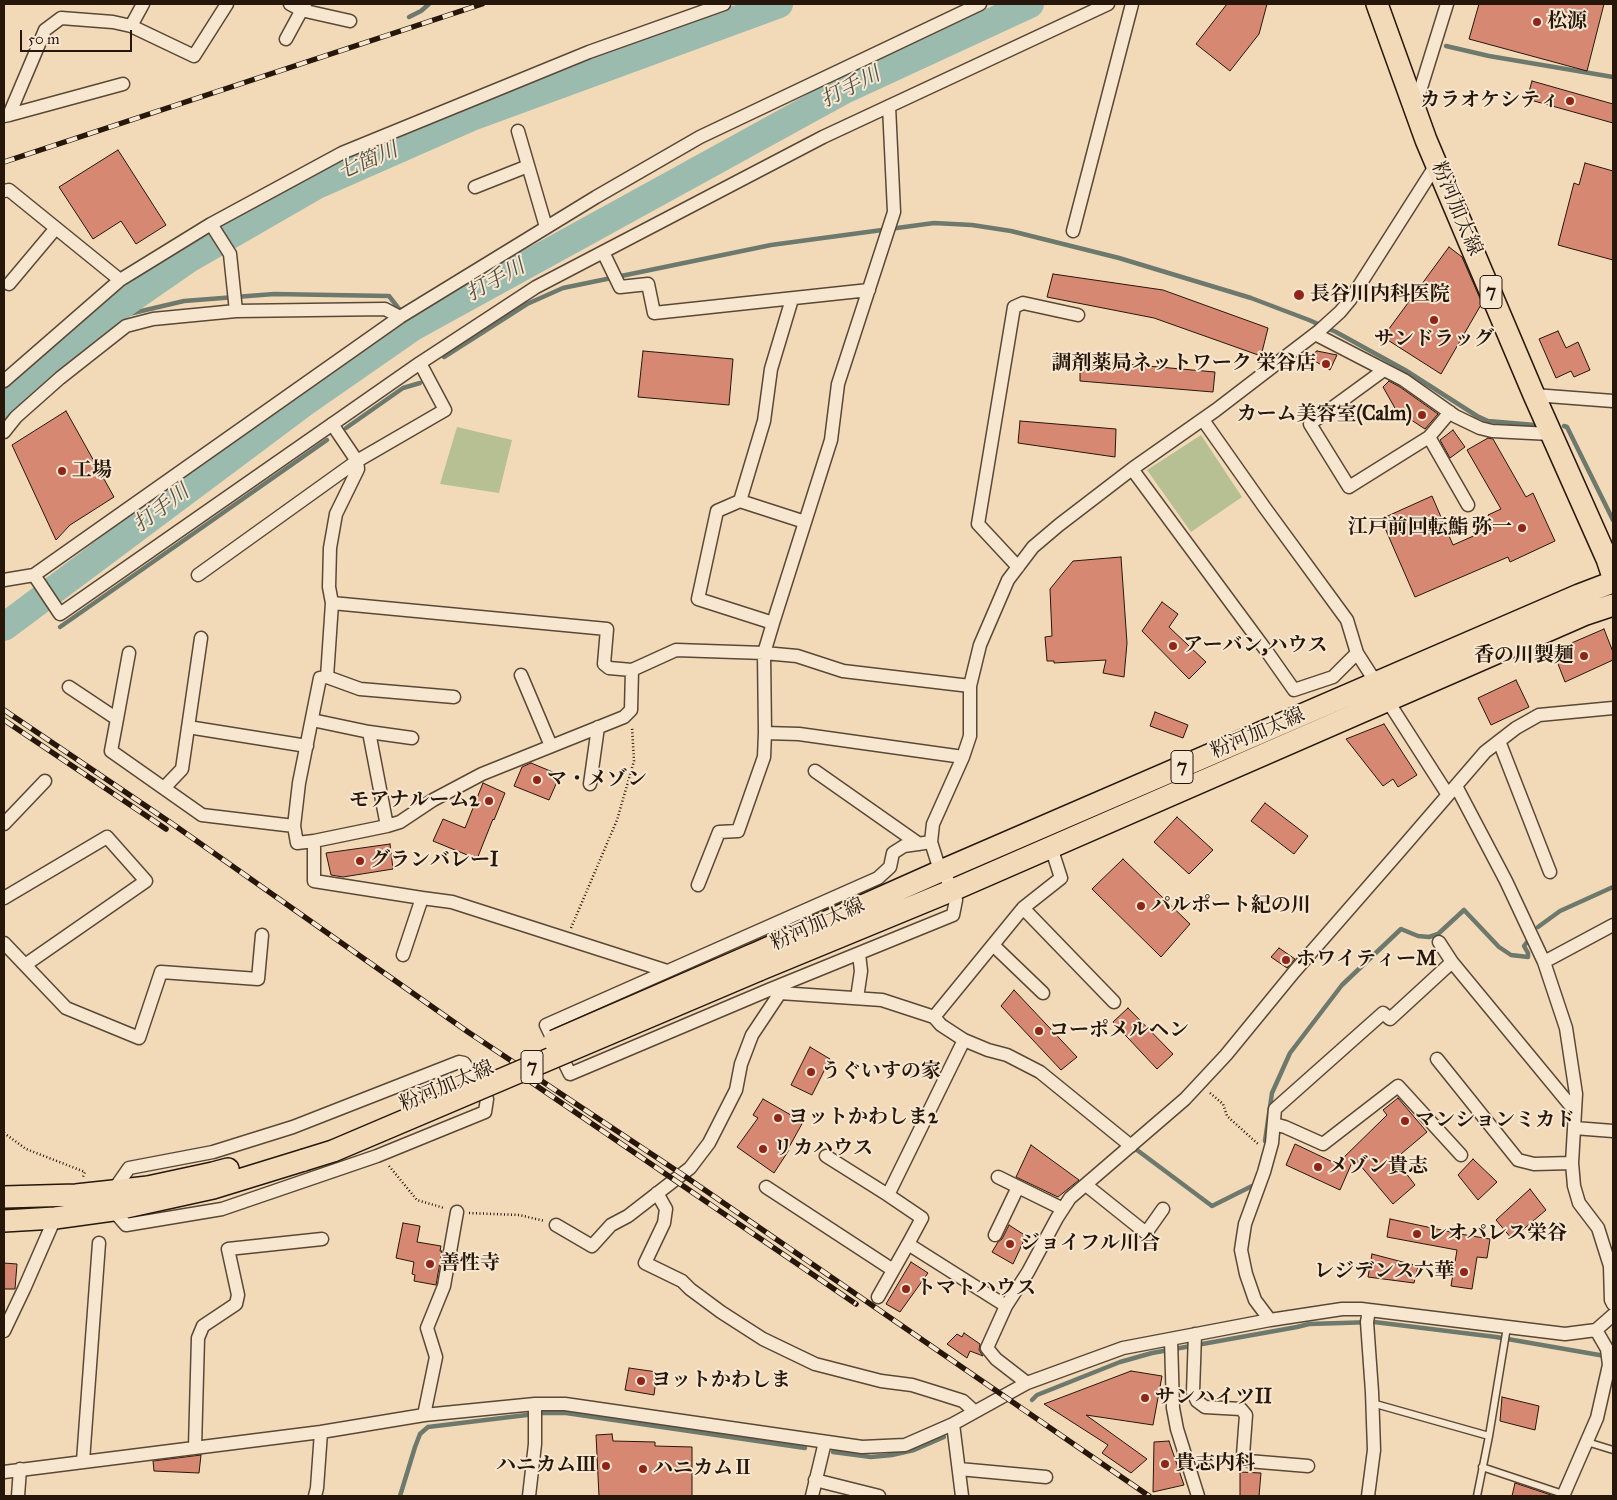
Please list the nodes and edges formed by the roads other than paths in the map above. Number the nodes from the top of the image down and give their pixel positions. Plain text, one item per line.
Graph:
1 (143, 4) edge
2 (226, 4) edge
3 (290, 4) edge
4 (724, 4) edge
5 (980, 4) edge
6 (1108, 4) edge
7 (1132, 4) edge
8 (1376, 4) edge
9 (1447, 4) edge
10 (303, 7) edge
11 (350, 21) dead end
12 (131, 26) junction
13 (286, 39) dead end
14 (123, 84) dead end
15 (888, 106) junction
16 (1414, 109) junction
17 (6, 116) edge
18 (518, 131) dead end
19 (1436, 165) junction
20 (528, 166) junction
21 (475, 187) dead end
22 (4, 191) edge
23 (210, 224) junction
24 (546, 227) junction
25 (56, 228) junction
26 (1073, 231) dead end
27 (603, 252) junction
28 (120, 280) junction
29 (10, 284) dead end
30 (869, 290) junction
31 (792, 298) junction
32 (236, 311) junction
33 (1078, 315) dead end
34 (400, 317) junction
35 (1320, 330) junction
36 (420, 362) junction
37 (1384, 370) junction
38 (4, 381) edge
39 (1534, 395) junction
40 (1613, 401) edge
41 (1450, 412) junction
42 (1203, 420) junction
43 (332, 424) junction
44 (4, 432) edge
45 (1551, 434) junction
46 (1429, 437) junction
47 (357, 461) junction
48 (1132, 469) junction
49 (740, 501) junction
50 (1468, 505) dead end
51 (805, 522) junction
52 (1018, 566) junction
53 (34, 575) junction
54 (198, 575) dead end
55 (1613, 578) edge
56 (4, 580) edge
57 (1613, 582) edge
58 (332, 603) junction
59 (1613, 605) edge
60 (773, 623) junction
61 (201, 638) dead end
62 (129, 653) dead end
63 (764, 653) junction
64 (1357, 653) junction
65 (632, 670) junction
66 (521, 676) dead end
67 (327, 677) junction
68 (1376, 683) junction
69 (970, 686) junction
70 (69, 687) dead end
71 (454, 697) dead end
72 (1387, 701) junction
73 (1613, 708) edge
74 (117, 718) junction
75 (312, 720) junction
76 (598, 727) junction
77 (188, 728) junction
78 (369, 732) junction
79 (765, 733) junction
80 (412, 738) dead end
81 (1499, 741) junction
82 (307, 746) junction
83 (551, 746) junction
84 (963, 757) junction
85 (815, 770) dead end
86 (45, 780) dead end
87 (590, 784) dead end
88 (164, 788) junction
89 (1452, 791) junction
90 (4, 824) edge
91 (294, 826) junction
92 (387, 826) junction
93 (314, 841) junction
94 (925, 843) junction
95 (1051, 847) junction
96 (943, 870) junction
97 (1550, 872) dead end
98 (698, 885) dead end
99 (953, 890) junction
100 (4, 898) edge
101 (422, 898) junction
102 (1023, 908) junction
103 (1613, 925) edge
104 (262, 935) dead end
105 (1439, 942) dead end
106 (4, 943) edge
107 (992, 945) junction
108 (859, 954) junction
109 (402, 955) dead end
110 (756, 962) junction
111 (1452, 962) junction
112 (1544, 962) junction
113 (25, 964) junction
114 (667, 971) junction
115 (775, 991) junction
116 (1043, 993) dead end
117 (857, 998) junction
118 (1114, 1002) dead end
119 (934, 1017) junction
120 (964, 1040) junction
121 (1438, 1059) dead end
122 (1574, 1111) junction
123 (1274, 1124) junction
124 (1574, 1128) junction
125 (1613, 1131) edge
126 (1131, 1146) junction
127 (826, 1156) dead end
128 (1461, 1156) dead end
129 (1572, 1163) junction
130 (998, 1177) dead end
131 (1086, 1185) junction
132 (766, 1187) dead end
133 (1018, 1187) junction
134 (657, 1193) junction
135 (888, 1195) junction
136 (4, 1197) edge
137 (113, 1201) junction
138 (1063, 1209) junction
139 (1163, 1209) dead end
140 (457, 1212) road end
141 (55, 1218) junction
142 (4, 1221) edge
143 (556, 1225) road end
144 (995, 1235) dead end
145 (322, 1240) dead end
146 (99, 1243) dead end
147 (908, 1244) junction
148 (894, 1270) junction
149 (878, 1297) dead end
150 (1613, 1304) edge
151 (1006, 1306) junction
152 (1613, 1315) edge
153 (1270, 1320) junction
154 (1368, 1320) junction
155 (1596, 1330) junction
156 (4, 1331) edge
157 (1505, 1337) junction
158 (1195, 1338) junction
159 (1172, 1342) junction
160 (1610, 1362) edge
161 (1027, 1383) junction
162 (1372, 1403) junction
163 (535, 1410) junction
164 (974, 1411) junction
165 (424, 1415) junction
166 (953, 1424) junction
167 (321, 1432) junction
168 (1489, 1436) junction
169 (825, 1442) junction
170 (1587, 1442) junction
171 (195, 1447) junction
172 (1613, 1450) edge
173 (83, 1461) junction
174 (1308, 1466) dead end
175 (1482, 1467) junction
176 (20, 1469) junction
177 (959, 1469) junction
178 (4, 1472) edge
179 (1046, 1477) dead end
180 (815, 1480) junction
181 (1563, 1495) edge
182 (18, 1496) edge
183 (315, 1496) edge
184 (529, 1496) edge
185 (812, 1496) edge
186 (879, 1496) edge
187 (962, 1496) edge
188 (1198, 1496) edge
189 (1368, 1496) edge
190 (1477, 1496) edge

1 - 12 street
2 - 12 street
3 - 10 street
4 - 23 street
5 - 24 street
6 - 15 street
7 - 26 street
8 - 16 main road, 粉河加太線 / 7
9 - 16 street
10 - 11 street
10 - 13 street
12 - 17 street
14 - 17 street
15 - 27 street
15 - 30 street
16 - 19 main road, 粉河加太線 / 7
18 - 20 street
19 - 35 street
19 - 39 main road, 粉河加太線 / 7
20 - 21 street
20 - 24 street
22 - 25 street
23 - 28 street
23 - 32 street
24 - 34 street
25 - 28 street
25 - 29 street
27 - 31 street
27 - 36 street
28 - 38 street
30 - 31 street
30 - 51 street
31 - 49 street
32 - 34 street
32 - 44 street
33 - 52 street
34 - 53 street
35 - 37 street
35 - 42 street
36 - 43 street
36 - 47 street
37 - 41 street
37 - 46 street
39 - 40 street
39 - 45 main road, 粉河加太線 / 7
41 - 45 street
41 - 46 street
42 - 48 street
42 - 64 street
43 - 47 street
43 - 53 street
45 - 55 main road, 粉河加太線 / 7
46 - 50 street
47 - 54 street
47 - 58 street
48 - 52 street
48 - 64 street
49 - 51 street
49 - 60 street
51 - 60 street
52 - 69 street
53 - 56 street
57 - 68 main road, 粉河加太線 / 7
58 - 65 street
58 - 67 street
59 - 72 main road, 粉河加太線 / 7
60 - 63 street
61 - 77 street
62 - 74 street
63 - 65 street
63 - 69 street
63 - 79 street
64 - 68 street
65 - 76 street
66 - 83 street
67 - 71 street
67 - 75 street
68 - 72 street
68 - 96 main road, 粉河加太線 / 7
69 - 84 street
70 - 74 street
72 - 89 street
72 - 95 main road, 粉河加太線 / 7
73 - 81 street
74 - 88 street
75 - 78 street
75 - 82 street
76 - 83 street
76 - 87 street
77 - 82 street
77 - 88 street
78 - 80 street
78 - 92 street
79 - 84 street
79 - 98 street
81 - 89 street
81 - 97 street
82 - 91 street
83 - 92 street
84 - 94 street
85 - 94 street
86 - 90 street
88 - 91 street
89 - 112 street
89 - 126 street
91 - 93 street
92 - 93 street
93 - 101 street
94 - 96 street
94 - 114 street
95 - 99 main road, 粉河加太線 / 7
95 - 102 street
96 - 99 street
96 - 110 main road, 粉河加太線 / 7
99 - 108 street
99 - 110 main road, 粉河加太線 / 7
100 - 113 street
101 - 109 street
101 - 114 street
102 - 107 street
102 - 118 street
103 - 112 street
104 - 113 street
105 - 111 street
106 - 113 street
107 - 116 street
107 - 119 street
108 - 115 street
108 - 117 street
110 - 137 main road, 粉河加太線 / 7, bridge
111 - 122 street
111 - 123 street
112 - 122 street
114 - 115 street
115 - 117 street
115 - 134 street
117 - 119 street
119 - 120 street
120 - 126 street
120 - 135 street
121 - 129 street
122 - 124 street
123 - 128 street
123 - 153 street
124 - 125 street
124 - 129 street
126 - 131 street
127 - 135 street
129 - 150 street
130 - 133 street
131 - 138 street
131 - 139 street
132 - 148 street
133 - 138 street
133 - 144 street
134 - 143 street
134 - 164 street
135 - 147 street
136 - 137 main road, 粉河加太線 / 7
137 - 137 street
137 - 141 main road, 粉河加太線 / 7
138 - 151 street
140 - 165 street
141 - 142 main road, 粉河加太線 / 7
141 - 156 street
145 - 171 street
146 - 173 street
147 - 148 street
147 - 151 street
148 - 149 street
151 - 161 street
152 - 155 street
153 - 154 street
153 - 158 street
154 - 157 street
154 - 162 street
155 - 157 street
155 - 160 street
157 - 168 lane
158 - 159 street
158 - 174 street
159 - 161 street
159 - 188 street
160 - 170 street
161 - 164 street
162 - 168 lane
162 - 189 street
163 - 165 street
163 - 169 street
163 - 184 street
164 - 166 street
165 - 167 street
166 - 169 street
166 - 177 street
167 - 171 street
167 - 183 street
168 - 175 lane
169 - 180 street
170 - 172 lane
170 - 181 street
171 - 173 street
173 - 176 street
175 - 181 lane
175 - 190 lane
176 - 178 street
176 - 182 street
177 - 179 street
177 - 187 street
180 - 185 street
180 - 186 street

